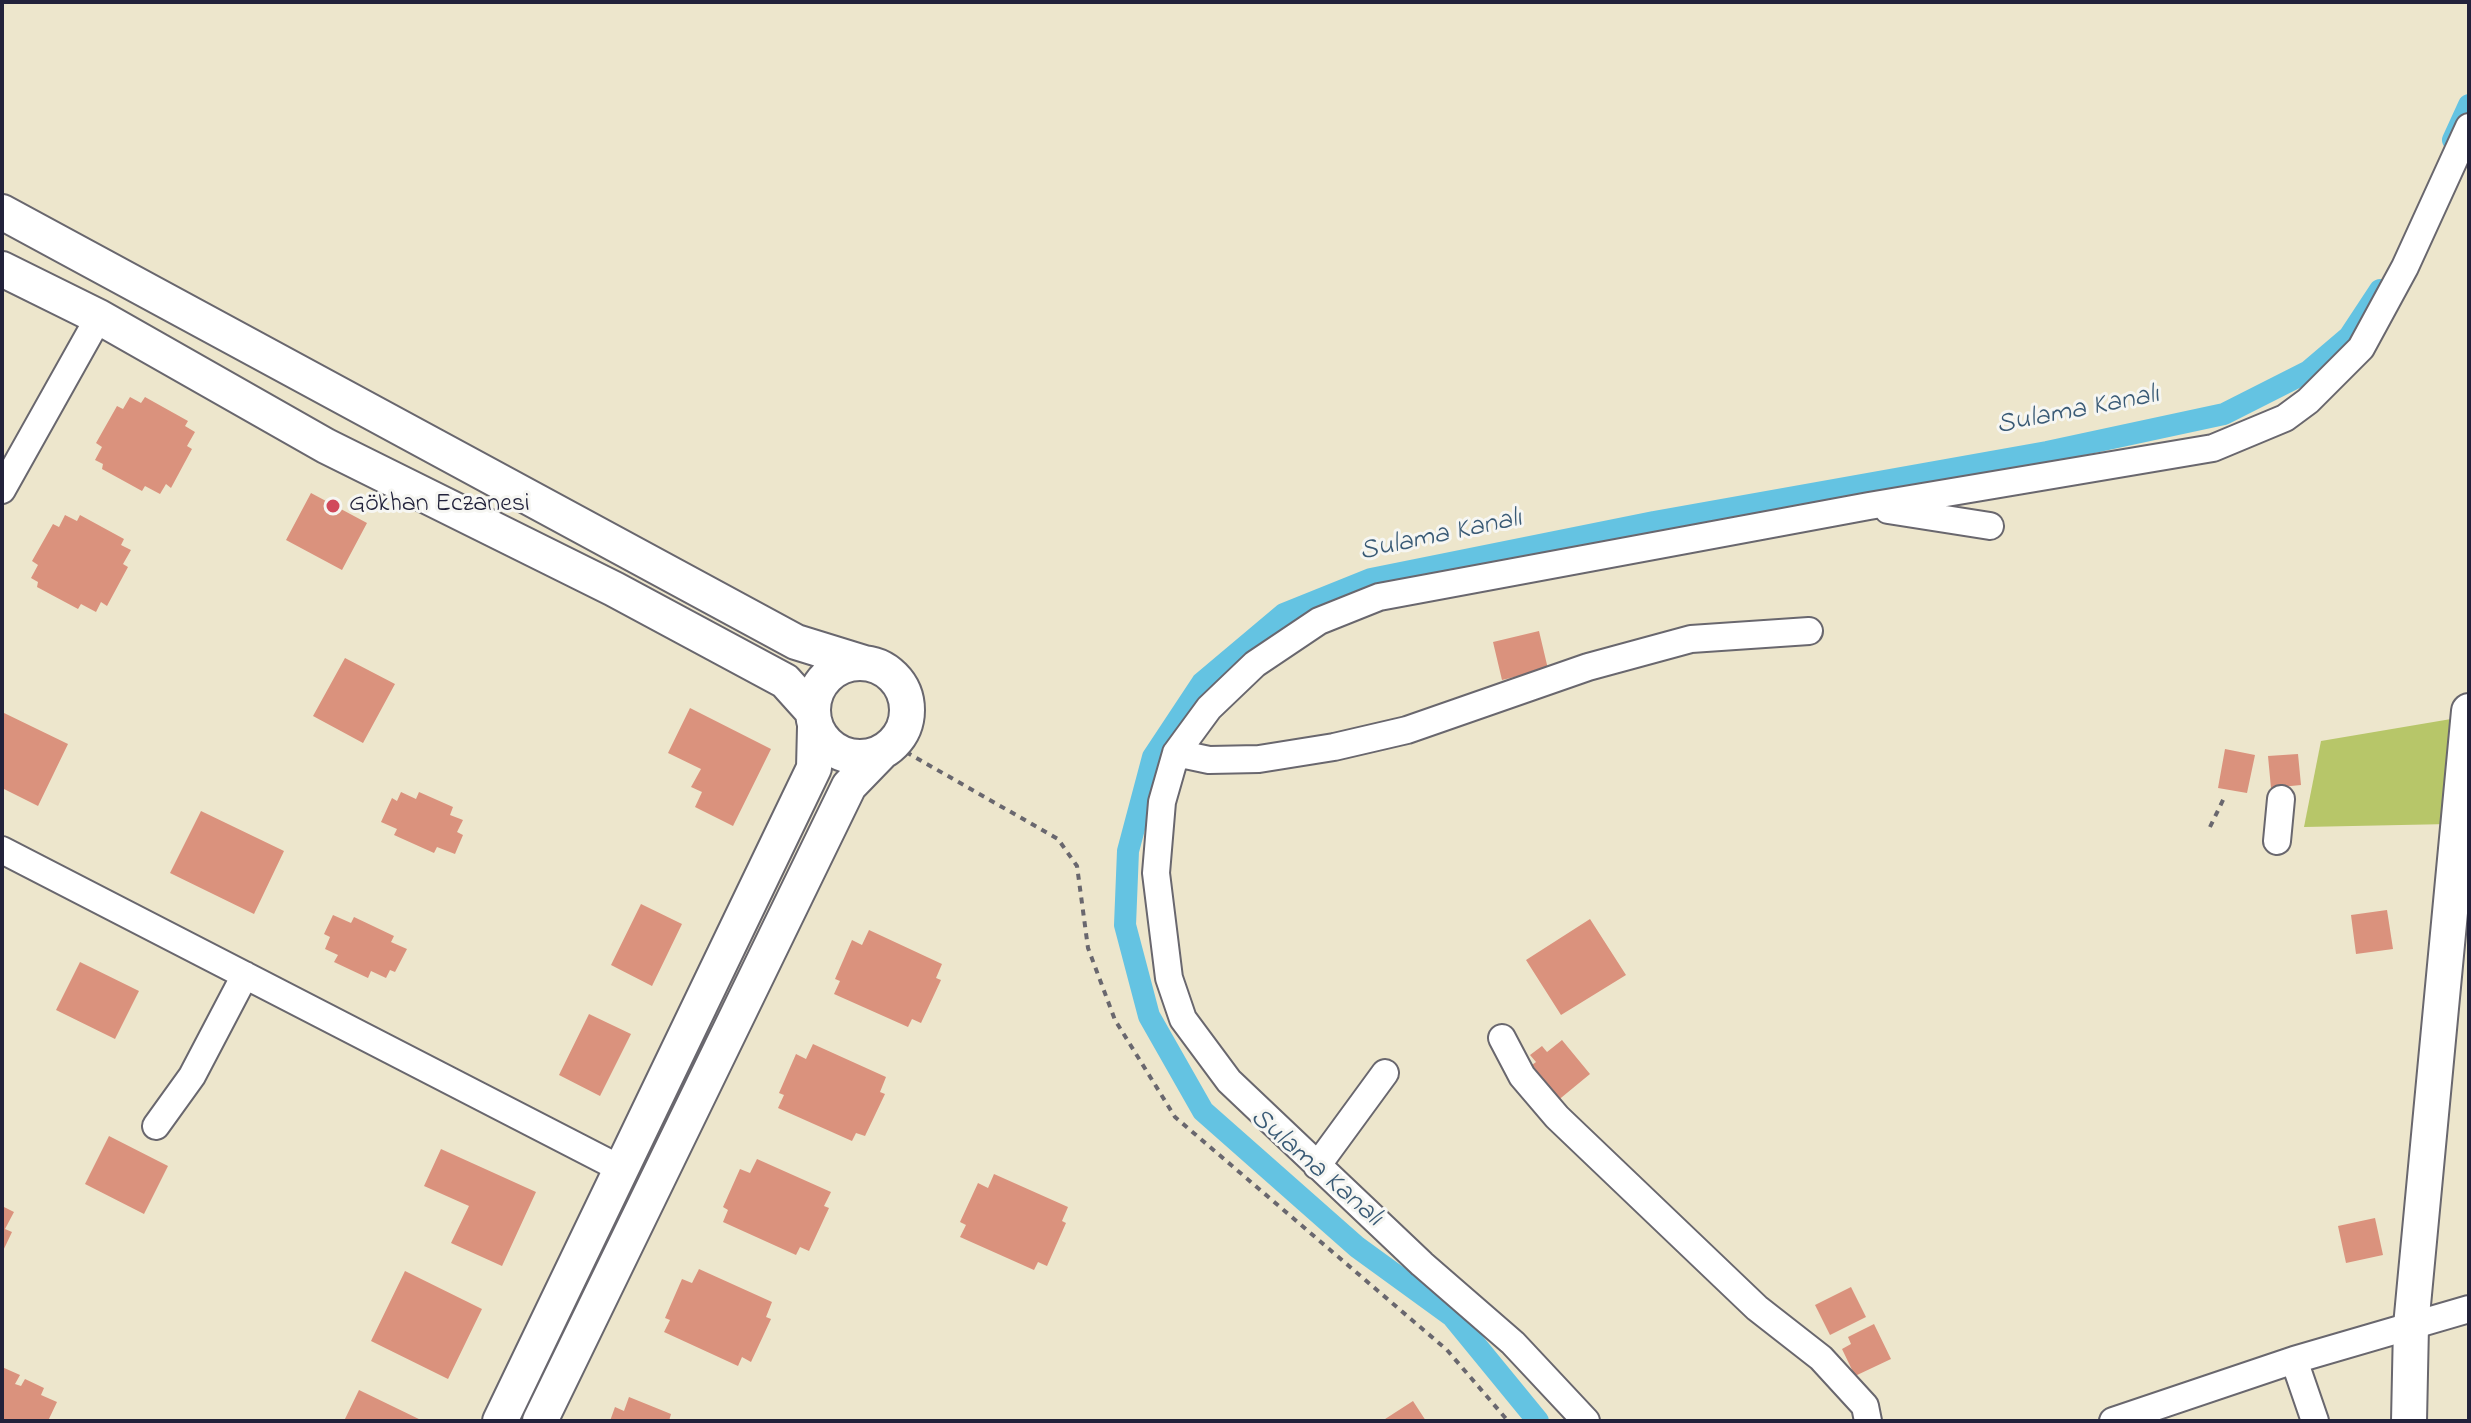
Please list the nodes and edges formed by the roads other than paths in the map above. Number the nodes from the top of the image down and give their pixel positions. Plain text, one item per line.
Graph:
1 (2469, 127) edge
2 (2, 212) edge
3 (2, 269) edge
4 (99, 317) junction
5 (2, 490) edge
6 (1869, 506) junction
7 (1990, 526) dead end
8 (1809, 631) dead end
9 (864, 663) junction
10 (2469, 711) edge
11 (814, 719) junction
12 (887, 749) junction
13 (1176, 753) junction
14 (2281, 799) dead end
15 (2277, 841) dead end
16 (2, 850) edge
17 (245, 975) junction
18 (1502, 1038) dead end
19 (1385, 1073) dead end
20 (156, 1126) dead end
21 (1317, 1166) junction
22 (623, 1170) junction
23 (2469, 1309) edge
24 (2411, 1326) junction
25 (2294, 1360) junction
26 (500, 1421) edge
27 (540, 1421) edge
28 (1586, 1421) edge
29 (1868, 1421) edge
30 (2113, 1421) edge
31 (2315, 1421) edge
32 (2409, 1421) edge

1 - 6 street
2 - 9 main road
3 - 4 main road
4 - 5 street
4 - 11 main road
6 - 7 street
6 - 13 street
8 - 13 street
9 - 11 main road
9 - 12 main road
10 - 24 main road
11 - 12 main road
11 - 22 main road
12 - 27 main road
13 - 21 street
14 - 15 street
16 - 17 street
17 - 20 street
17 - 22 street
18 - 29 street
19 - 21 street
21 - 28 street
22 - 26 main road
23 - 24 street
24 - 25 street
24 - 32 main road
25 - 30 street
25 - 31 street

